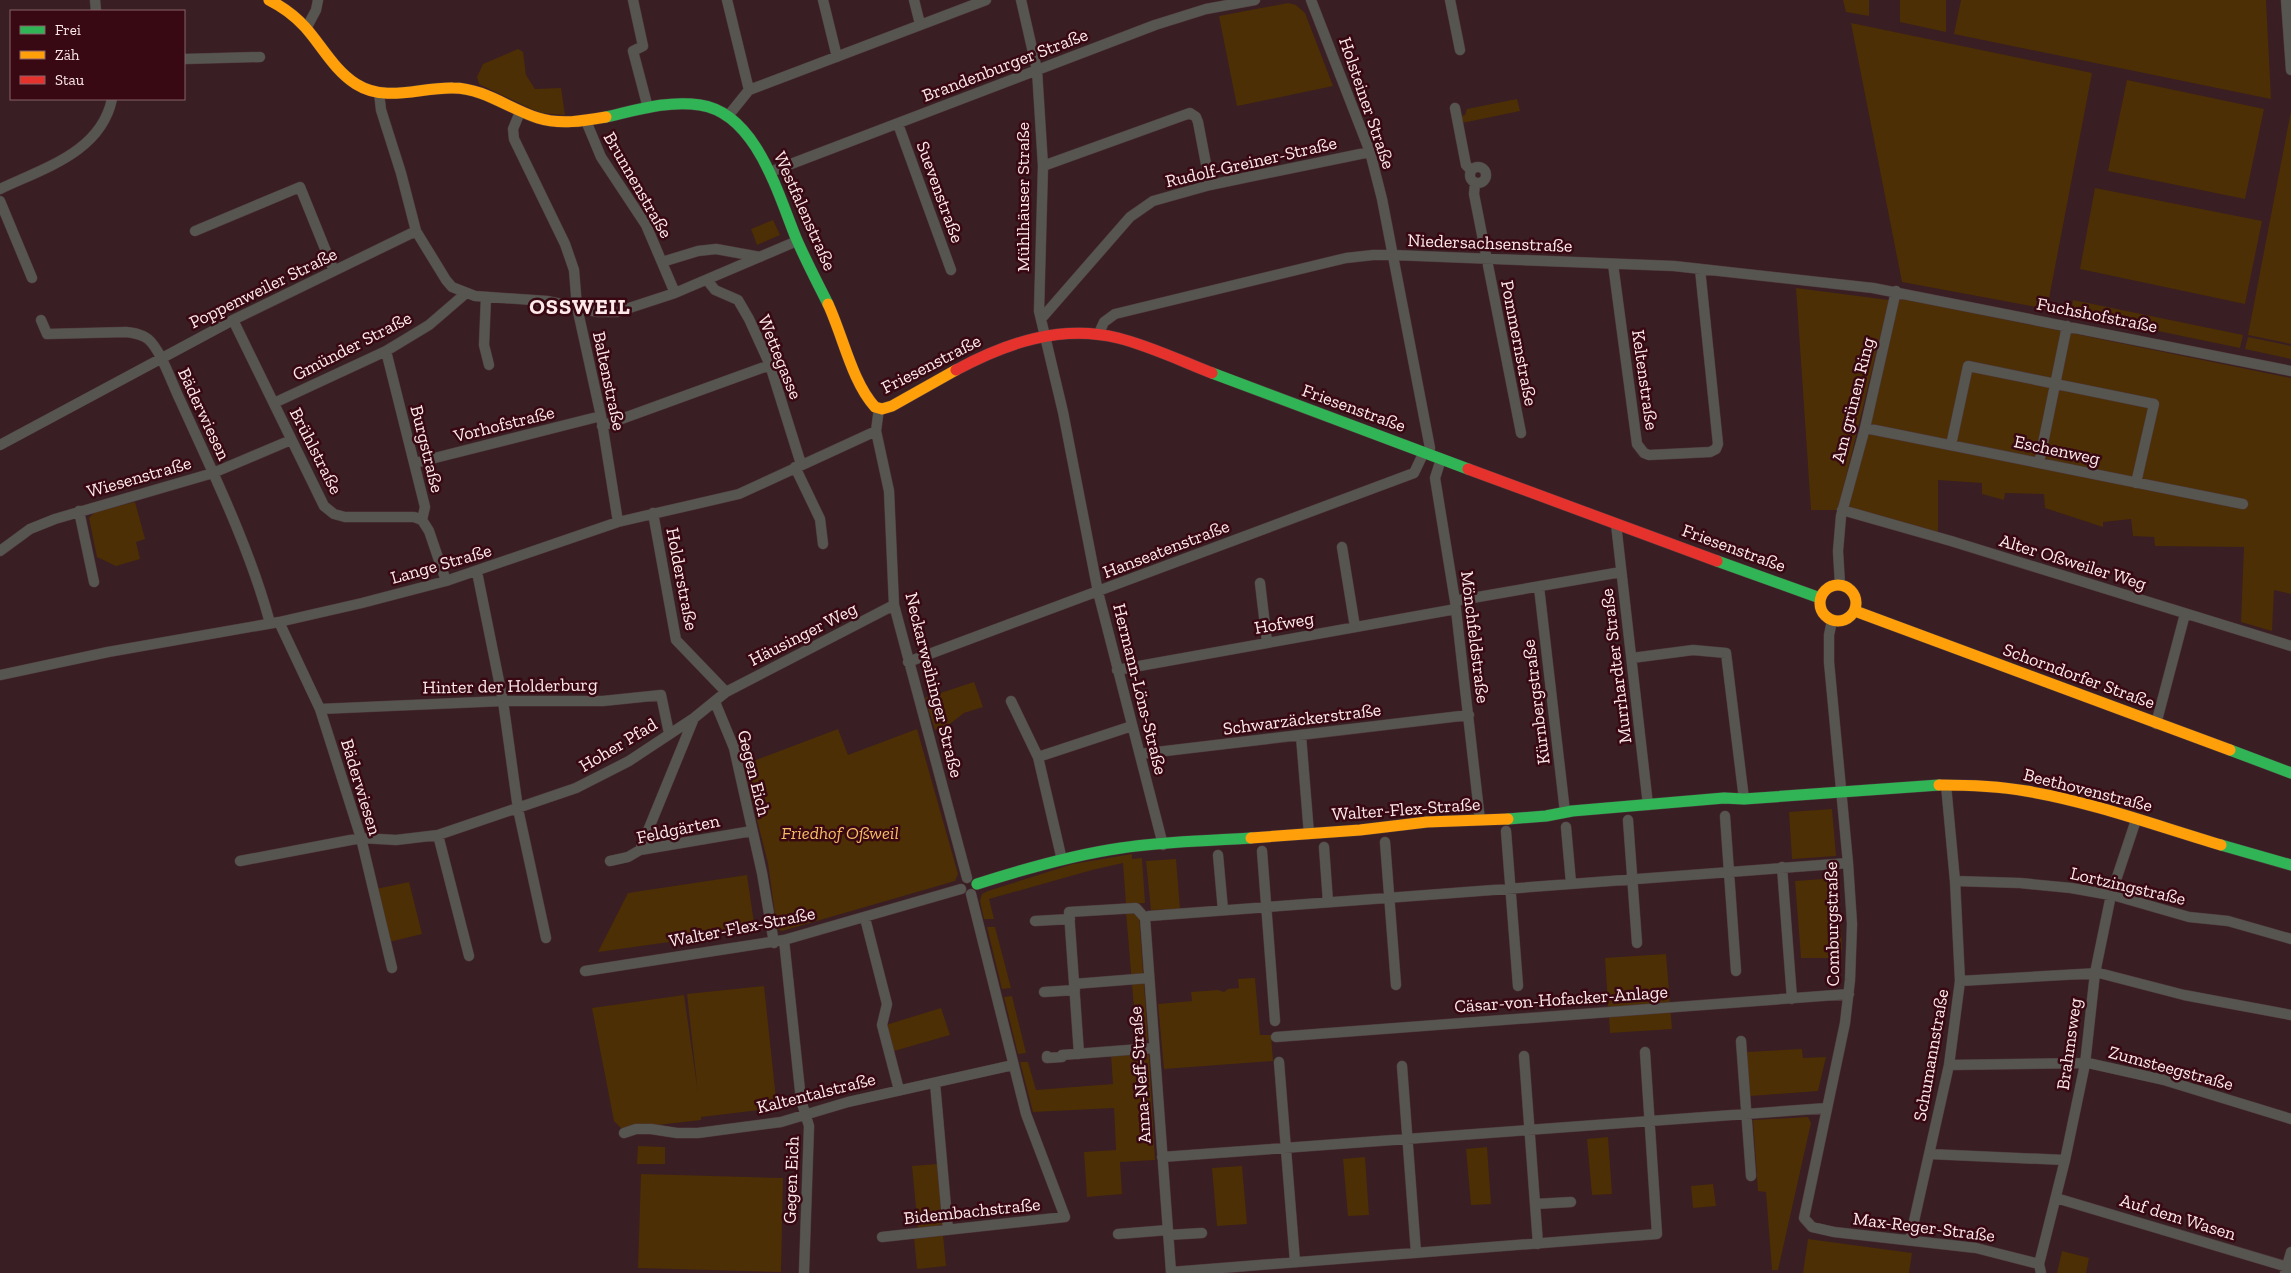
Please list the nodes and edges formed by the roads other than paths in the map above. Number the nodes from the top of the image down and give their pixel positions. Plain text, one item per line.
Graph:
1 (269, 0) edge
2 (318, 0) edge
3 (633, 0) edge
4 (727, 0) edge
5 (823, 0) edge
6 (914, 0) edge
7 (986, 0) edge
8 (1021, 0) edge
9 (1255, 0) edge
10 (1311, 0) edge
11 (1450, 0) edge
12 (2286, 0) edge
13 (1234, 2) edge
14 (920, 24) junction
15 (307, 27) junction
16 (1460, 50) dead end
17 (837, 57) junction
18 (260, 58) dead end
19 (185, 59) edge
20 (1037, 70) junction
21 (2291, 70) edge
22 (749, 90) junction
23 (379, 93) junction
24 (112, 100) edge
25 (648, 108) junction
26 (1455, 108) dead end
27 (520, 112) junction
28 (728, 116) junction
29 (586, 121) junction
30 (898, 124) junction
31 (1370, 152) junction
32 (1043, 166) junction
33 (770, 172) junction
34 (1210, 185) junction
35 (0, 189) edge
36 (0, 202) edge
37 (195, 231) dead end
38 (416, 231) junction
39 (797, 241) junction
40 (1393, 255) junction
41 (760, 257) junction
42 (1486, 258) junction
43 (662, 262) junction
44 (1613, 264) junction
45 (1700, 269) junction
46 (951, 270) dead end
47 (334, 271) junction
48 (32, 278) dead end
49 (708, 280) junction
50 (1896, 291) junction
51 (675, 293) junction
52 (465, 294) junction
53 (486, 297) junction
54 (577, 307) junction
55 (1040, 319) junction
56 (41, 320) dead end
57 (233, 320) junction
58 (2067, 326) junction
59 (1098, 333) junction
60 (1046, 336) junction
61 (386, 350) junction
62 (161, 359) junction
63 (489, 365) dead end
64 (770, 365) junction
65 (2291, 370) edge
66 (2054, 384) junction
67 (274, 403) junction
68 (879, 408) junction
69 (602, 421) junction
70 (1865, 428) junction
71 (876, 431) junction
72 (1521, 433) dead end
73 (291, 440) junction
74 (0, 445) edge
75 (1951, 445) junction
76 (1426, 453) junction
77 (1441, 459) junction
78 (415, 463) junction
79 (2039, 463) junction
80 (798, 466) junction
81 (213, 473) junction
82 (2136, 483) junction
83 (2243, 504) dead end
84 (79, 511) junction
85 (653, 513) junction
86 (1841, 513) junction
87 (422, 520) junction
88 (618, 522) junction
89 (1616, 524) junction
90 (823, 544) dead end
91 (1342, 547) dead end
92 (0, 550) edge
93 (477, 572) junction
94 (1621, 572) junction
95 (446, 581) junction
96 (94, 582) dead end
97 (1260, 583) dead end
98 (1840, 585) junction
99 (1539, 587) junction
100 (1098, 592) junction
101 (1820, 598) junction
102 (894, 605) junction
103 (1455, 605) junction
104 (1855, 610) junction
105 (2185, 614) junction
106 (1832, 621) junction
107 (274, 623) junction
108 (1355, 627) junction
109 (1267, 642) junction
110 (2291, 646) edge
111 (1632, 658) junction
112 (908, 662) junction
113 (1118, 670) junction
114 (0, 675) edge
115 (726, 692) junction
116 (503, 701) junction
117 (1011, 701) dead end
118 (715, 702) junction
119 (320, 709) junction
120 (1469, 715) junction
121 (694, 718) junction
122 (2156, 724) junction
123 (1132, 726) junction
124 (669, 733) junction
125 (1301, 736) junction
126 (1140, 754) junction
127 (1038, 757) junction
128 (2291, 773) edge
129 (1946, 785) junction
130 (1842, 791) junction
131 (1744, 799) junction
132 (1648, 804) junction
133 (518, 809) junction
134 (1565, 812) junction
135 (1725, 816) dead end
136 (1480, 820) junction
137 (1628, 820) dead end
138 (2136, 820) junction
139 (1566, 827) dead end
140 (752, 831) junction
141 (1506, 832) dead end
142 (1309, 834) junction
143 (438, 835) junction
144 (360, 838) junction
145 (1385, 842) dead end
146 (1163, 845) junction
147 (1324, 847) dead end
148 (640, 850) junction
149 (1262, 851) dead end
150 (1218, 855) dead end
151 (1062, 860) junction
152 (240, 861) dead end
153 (610, 861) dead end
154 (1848, 863) junction
155 (2291, 865) edge
156 (1782, 867) junction
157 (1728, 871) junction
158 (1632, 879) junction
159 (1955, 881) junction
160 (1571, 883) junction
161 (972, 886) junction
162 (1510, 888) junction
163 (2111, 895) junction
164 (1389, 897) junction
165 (1328, 902) junction
166 (1266, 907) junction
167 (1223, 910) junction
168 (865, 918) junction
169 (1145, 918) junction
170 (1070, 919) junction
171 (1035, 921) dead end
172 (546, 938) dead end
173 (2291, 939) edge
174 (779, 942) junction
175 (1637, 943) dead end
176 (469, 956) dead end
177 (392, 968) dead end
178 (585, 971) dead end
179 (1736, 971) dead end
180 (2095, 973) junction
181 (1149, 978) junction
182 (1960, 981) junction
183 (1396, 985) dead end
184 (1518, 986) dead end
185 (1074, 987) junction
186 (1044, 992) dead end
187 (1849, 994) junction
188 (1792, 998) junction
189 (2291, 1015) edge
190 (1275, 1021) dead end
191 (1276, 1037) dead end
192 (1741, 1041) dead end
193 (1154, 1048) junction
194 (1645, 1052) dead end
195 (1079, 1054) junction
196 (1046, 1056) dead end
197 (1524, 1056) dead end
198 (1279, 1062) dead end
199 (2085, 1064) junction
200 (1013, 1065) junction
201 (1949, 1065) junction
202 (1402, 1066) dead end
203 (935, 1083) junction
204 (898, 1090) junction
205 (1828, 1108) junction
206 (1747, 1112) junction
207 (805, 1114) junction
208 (2291, 1119) edge
209 (1650, 1120) junction
210 (1530, 1129) junction
211 (624, 1132) dead end
212 (1407, 1138) junction
213 (1286, 1148) junction
214 (1929, 1154) junction
215 (1162, 1157) junction
216 (2065, 1160) junction
217 (1752, 1176) dead end
218 (2056, 1198) junction
219 (1571, 1202) dead end
220 (1535, 1204) junction
221 (1065, 1217) joint
222 (1806, 1222) joint
223 (948, 1230) junction
224 (1168, 1233) junction
225 (1202, 1233) dead end
226 (1118, 1234) dead end
227 (882, 1237) dead end
228 (1910, 1239) junction
229 (1538, 1244) junction
230 (2291, 1252) edge
231 (1416, 1253) junction
232 (1295, 1262) junction
233 (2040, 1269) edge
234 (2287, 1269) edge
235 (804, 1273) edge

1 - 15 main road, Westfalenstraße
2 - 15 street
3 - 25 street
4 - 22 street
5 - 17 street
6 - 14 street
7 - 14 street
8 - 20 street, Mühlhäuser Straße
9 - 13 street, Brandenburger Straße
10 - 31 street, Holsteiner Straße
11 - 16 street
12 - 21 street
13 - 20 street, Brandenburger Straße
14 - 17 street
15 - 23 main road, Westfalenstraße
17 - 22 street
18 - 19 street
20 - 30 street, Brandenburger Straße
20 - 32 street, Mühlhäuser Straße
22 - 28 street
23 - 27 main road, Westfalenstraße
23 - 38 street
24 - 35 street
25 - 28 main road, Westfalenstraße
25 - 29 main road, Westfalenstraße
26 - 42 street, Pommernstraße
27 - 29 main road, Westfalenstraße
27 - 54 street, Baltenstraße
28 - 33 main road, Westfalenstraße
29 - 43 street, Brunnenstraße
30 - 33 street, Brandenburger Straße
30 - 46 street, Suevenstraße
31 - 34 street, Rudolf-Greiner-Straße
31 - 40 street, Holsteiner Straße
32 - 34 street
32 - 55 street, Mühlhäuser Straße
33 - 39 main road, Westfalenstraße
34 - 55 street, Rudolf-Greiner-Straße
36 - 48 street
37 - 47 street
38 - 47 street, Poppenweiler Straße
38 - 52 street
39 - 41 street
39 - 68 main road, Westfalenstraße
40 - 42 street, Niedersachsenstraße
40 - 59 street, Niedersachsenstraße
40 - 76 street, Holsteiner Straße
41 - 43 street
41 - 49 street
42 - 44 street, Niedersachsenstraße
42 - 72 street, Pommernstraße
43 - 51 street, Brunnenstraße
44 - 45 street, Niedersachsenstraße
44 - 45 street, Keltenstraße
45 - 50 street, Niedersachsenstraße
47 - 57 street, Poppenweiler Straße
49 - 51 street
49 - 64 street, Wettegasse
50 - 58 street, Fuchshofstraße
50 - 70 street, Am grünen Ring
51 - 54 street
52 - 53 street
52 - 61 street, Gmünder Straße
53 - 54 street
53 - 63 street
54 - 69 street, Baltenstraße
55 - 60 street, Mühlhäuser Straße
56 - 62 street, Bäderwiesen
57 - 62 street, Poppenweiler Straße
57 - 67 street, Brühlstraße
58 - 65 street, Fuchshofstraße
58 - 66 street
59 - 60 main road, Friesenstraße
59 - 76 main road, Friesenstraße
60 - 68 main road, Friesenstraße
60 - 100 street, Hermann-Löns-Straße
61 - 67 street, Gmünder Straße
61 - 78 street, Burgstraße
62 - 74 street, Poppenweiler Straße
62 - 81 street, Bäderwiesen
64 - 69 street, Vorhofstraße
64 - 80 street, Wettegasse
66 - 75 street
66 - 79 street
66 - 82 street
67 - 73 street, Brühlstraße
68 - 71 street, Neckarweihinger Straße
69 - 78 street, Vorhofstraße
69 - 88 street, Baltenstraße
70 - 75 street, Eschenweg
70 - 86 street, Am grünen Ring
71 - 80 street, Lange Straße
71 - 102 street, Neckarweihinger Straße
73 - 81 street, Wiesenstraße
73 - 87 street, Brühlstraße
75 - 79 street, Eschenweg
76 - 77 main road, Friesenstraße
76 - 100 street, Hanseatenstraße
77 - 89 main road, Friesenstraße
77 - 103 street, Mönchfeldstraße
78 - 87 street, Burgstraße
79 - 82 street, Eschenweg
80 - 85 street, Lange Straße
80 - 90 street, Wettegasse
81 - 84 street, Wiesenstraße
81 - 107 street, Bäderwiesen
82 - 83 street, Eschenweg
84 - 92 street, Wiesenstraße
84 - 96 street
85 - 88 street, Lange Straße
85 - 115 street, Holderstraße
86 - 98 street, Am grünen Ring
86 - 105 street, Alter Oßweiler Weg
87 - 95 street, Burgstraße
88 - 93 street, Lange Straße
89 - 94 street, Murrhardter Straße
89 - 101 main road, Friesenstraße
91 - 108 street
93 - 95 street, Lange Straße
93 - 116 street
94 - 99 street, Hofweg
94 - 111 street, Murrhardter Straße
95 - 107 street, Lange Straße
97 - 109 street
98 - 101 main road
98 - 104 main road
99 - 103 street, Hofweg
99 - 134 street, Kürnbergstraße
100 - 112 street, Hanseatenstraße
100 - 113 street, Hermann-Löns-Straße
101 - 106 main road
102 - 112 street, Neckarweihinger Straße
102 - 115 street, Häusinger Weg
103 - 108 street, Hofweg
103 - 120 street, Mönchfeldstraße
104 - 106 main road
104 - 122 main road, Schorndorfer Straße
105 - 110 street, Alter Oßweiler Weg
105 - 122 street
106 - 130 street, Comburgstraße
107 - 114 street, Lange Straße
107 - 119 street, Bäderwiesen
108 - 109 street, Hofweg
109 - 113 street, Hofweg
111 - 131 street
111 - 132 street, Murrhardter Straße
112 - 161 street, Neckarweihinger Straße
113 - 123 street, Hermann-Löns-Straße
115 - 118 street, Hoher Pfad
116 - 119 street, Hinter der Holderburg
116 - 124 street, Hinter der Holderburg
116 - 133 street
117 - 127 street
118 - 121 street, Hoher Pfad
118 - 140 street, Gegen Eich
119 - 144 street, Bäderwiesen
120 - 125 street, Schwarzäckerstraße
120 - 136 street, Mönchfeldstraße
121 - 124 street, Hoher Pfad
121 - 148 street
122 - 128 main road, Schorndorfer Straße
123 - 126 street, Hermann-Löns-Straße
123 - 127 street
124 - 133 street, Hoher Pfad
125 - 126 street, Schwarzäckerstraße
125 - 142 street
126 - 146 street, Hermann-Löns-Straße
127 - 151 street
129 - 130 main road, Beethovenstraße
129 - 138 main road, Beethovenstraße
129 - 159 street, Schumannstraße
130 - 131 main road, Walter-Flex-Straße
130 - 154 street, Comburgstraße
131 - 132 main road, Walter-Flex-Straße
132 - 134 main road, Walter-Flex-Straße
133 - 143 street, Hoher Pfad
133 - 172 street
134 - 136 main road, Walter-Flex-Straße
135 - 157 street
136 - 142 main road, Walter-Flex-Straße
137 - 158 street
138 - 155 main road, Beethovenstraße
138 - 163 street, Brahmsweg
139 - 160 street
140 - 148 street, Feldgärten
140 - 174 street, Gegen Eich
141 - 162 street
142 - 146 main road, Walter-Flex-Straße
143 - 144 street, Hoher Pfad
143 - 176 street
144 - 152 street, Hoher Pfad
144 - 177 street, Bäderwiesen
145 - 164 street
146 - 151 main road, Walter-Flex-Straße
147 - 165 street
148 - 153 street, Feldgärten
149 - 166 street
150 - 167 street
151 - 161 main road, Walter-Flex-Straße
154 - 156 street
154 - 187 street, Comburgstraße
156 - 157 street
156 - 188 street
157 - 158 street
157 - 179 street
158 - 160 street
158 - 175 street
159 - 163 street, Lortzingstraße
159 - 182 street, Schumannstraße
160 - 162 street
161 - 168 street, Walter-Flex-Straße
161 - 200 street, Neckarweihinger Straße
162 - 164 street
162 - 184 street
163 - 173 street, Lortzingstraße
163 - 180 street, Brahmsweg
164 - 165 street
164 - 183 street
165 - 166 street
166 - 167 street
166 - 190 street
167 - 169 street
168 - 174 street, Walter-Flex-Straße
168 - 204 street
169 - 170 street
169 - 181 street, Anna-Neff-Straße
170 - 171 street
170 - 185 street
174 - 178 street, Walter-Flex-Straße
174 - 207 street, Gegen Eich
180 - 182 street
180 - 189 street
180 - 199 street, Brahmsweg
181 - 185 street
181 - 193 street, Anna-Neff-Straße
182 - 201 street, Schumannstraße
185 - 186 street
185 - 195 street
187 - 188 street, Cäsar-von-Hofacker-Anlage
187 - 205 street, Comburgstraße
188 - 191 street, Cäsar-von-Hofacker-Anlage
192 - 206 street
193 - 195 street
193 - 215 street, Anna-Neff-Straße
194 - 209 street
195 - 196 street
197 - 210 street
198 - 213 street
199 - 201 street, Zumsteegstraße
199 - 208 street, Zumsteegstraße
199 - 216 street, Brahmsweg
200 - 203 street, Kaltentalstraße
200 - 221 street, Neckarweihinger Straße
201 - 214 street, Schumannstraße
202 - 212 street
203 - 204 street, Kaltentalstraße
203 - 223 street
204 - 207 street, Kaltentalstraße
205 - 206 street
205 - 222 street, Comburgstraße
206 - 209 street
206 - 217 street
207 - 211 street, Kaltentalstraße
207 - 235 street, Gegen Eich
209 - 210 street
209 - 229 street
210 - 212 street
210 - 220 street
212 - 213 street
212 - 231 street
213 - 215 street
213 - 232 street
214 - 216 street
214 - 228 street, Schumannstraße
215 - 224 street, Anna-Neff-Straße
216 - 218 street, Brahmsweg
218 - 233 street, Brahmsweg
218 - 234 street, Auf dem Wasen
219 - 220 street
220 - 229 street
221 - 223 street, Bidembachstraße
222 - 228 street, Max-Reger-Straße
223 - 227 street, Bidembachstraße
224 - 225 street
224 - 226 street
224 - 232 street, Anna-Neff-Straße
228 - 233 street, Max-Reger-Straße
229 - 231 street
230 - 234 street
231 - 232 street

